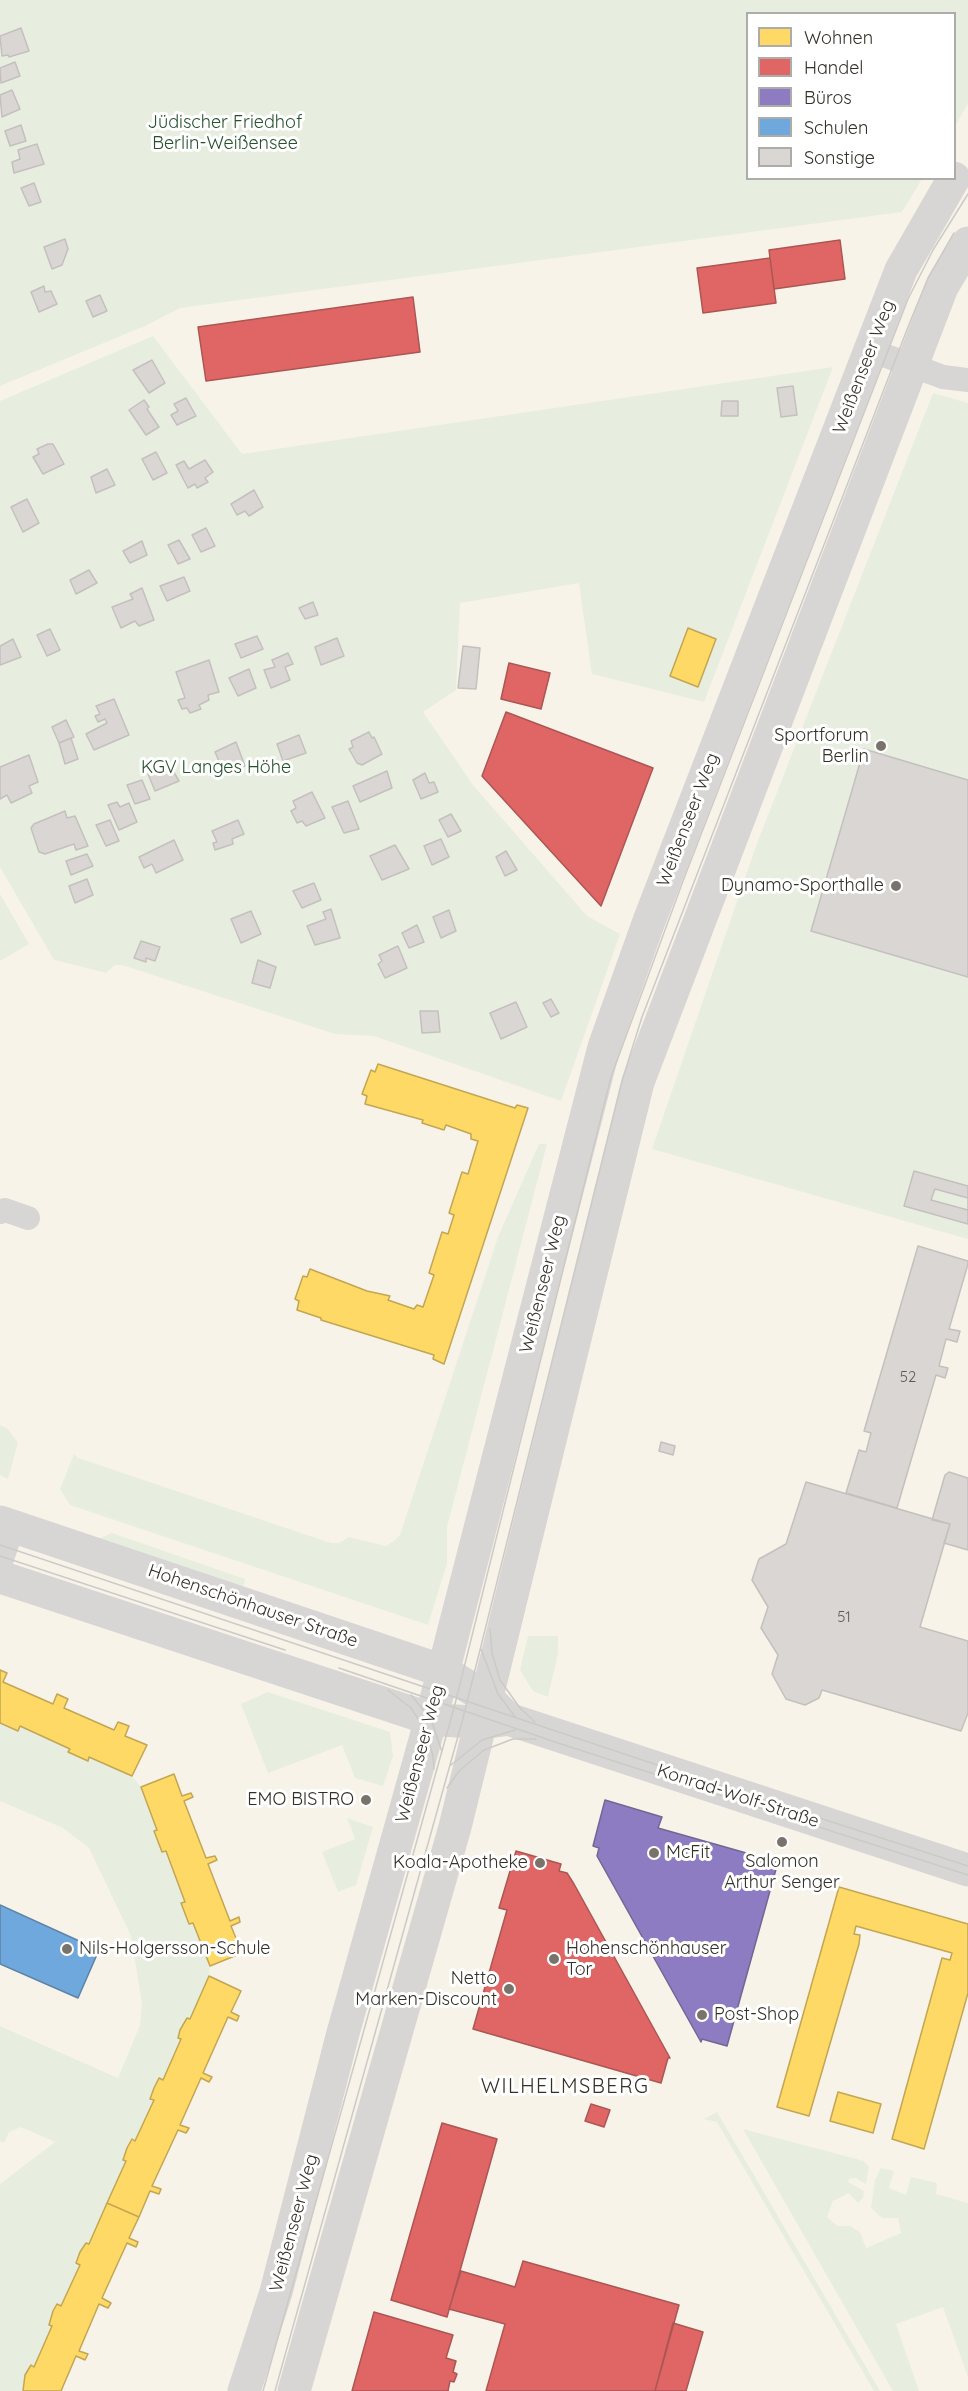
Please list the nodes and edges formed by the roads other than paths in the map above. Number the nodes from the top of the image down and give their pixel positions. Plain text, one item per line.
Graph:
1 (968, 155) edge
2 (956, 175) edge
3 (953, 180) edge
4 (968, 243) edge
5 (870, 350) junction
6 (911, 365) junction
7 (968, 380) edge
8 (754, 649) junction
9 (796, 664) junction
10 (617, 1009) junction
11 (660, 1023) junction
12 (0, 1212) edge
13 (28, 1218) dead end
14 (7, 1524) edge
15 (0, 1565) edge
16 (0, 1577) edge
17 (443, 1671) junction
18 (492, 1714) junction
19 (431, 1719) junction
20 (968, 1870) edge
21 (244, 2391) edge
22 (294, 2391) edge

1 - 2 main road, Weißenseer Weg
3 - 5 main road, Weißenseer Weg
4 - 6 main road
5 - 6 street
5 - 8 main road, Weißenseer Weg
6 - 7 street
6 - 9 main road
8 - 9 main road
8 - 10 main road, Weißenseer Weg
9 - 11 main road
10 - 11 main road
10 - 17 main road, Weißenseer Weg
11 - 18 main road
12 - 13 street
14 - 15 street, Hohenschönhauser Straße
14 - 17 main road, Hohenschönhauser Straße
16 - 19 main road
17 - 18 main road, Hohenschönhauser Straße
17 - 19 main road, Weißenseer Weg
18 - 19 main road
18 - 20 main road, Konrad-Wolf-Straße
18 - 22 main road
19 - 21 main road, Weißenseer Weg

